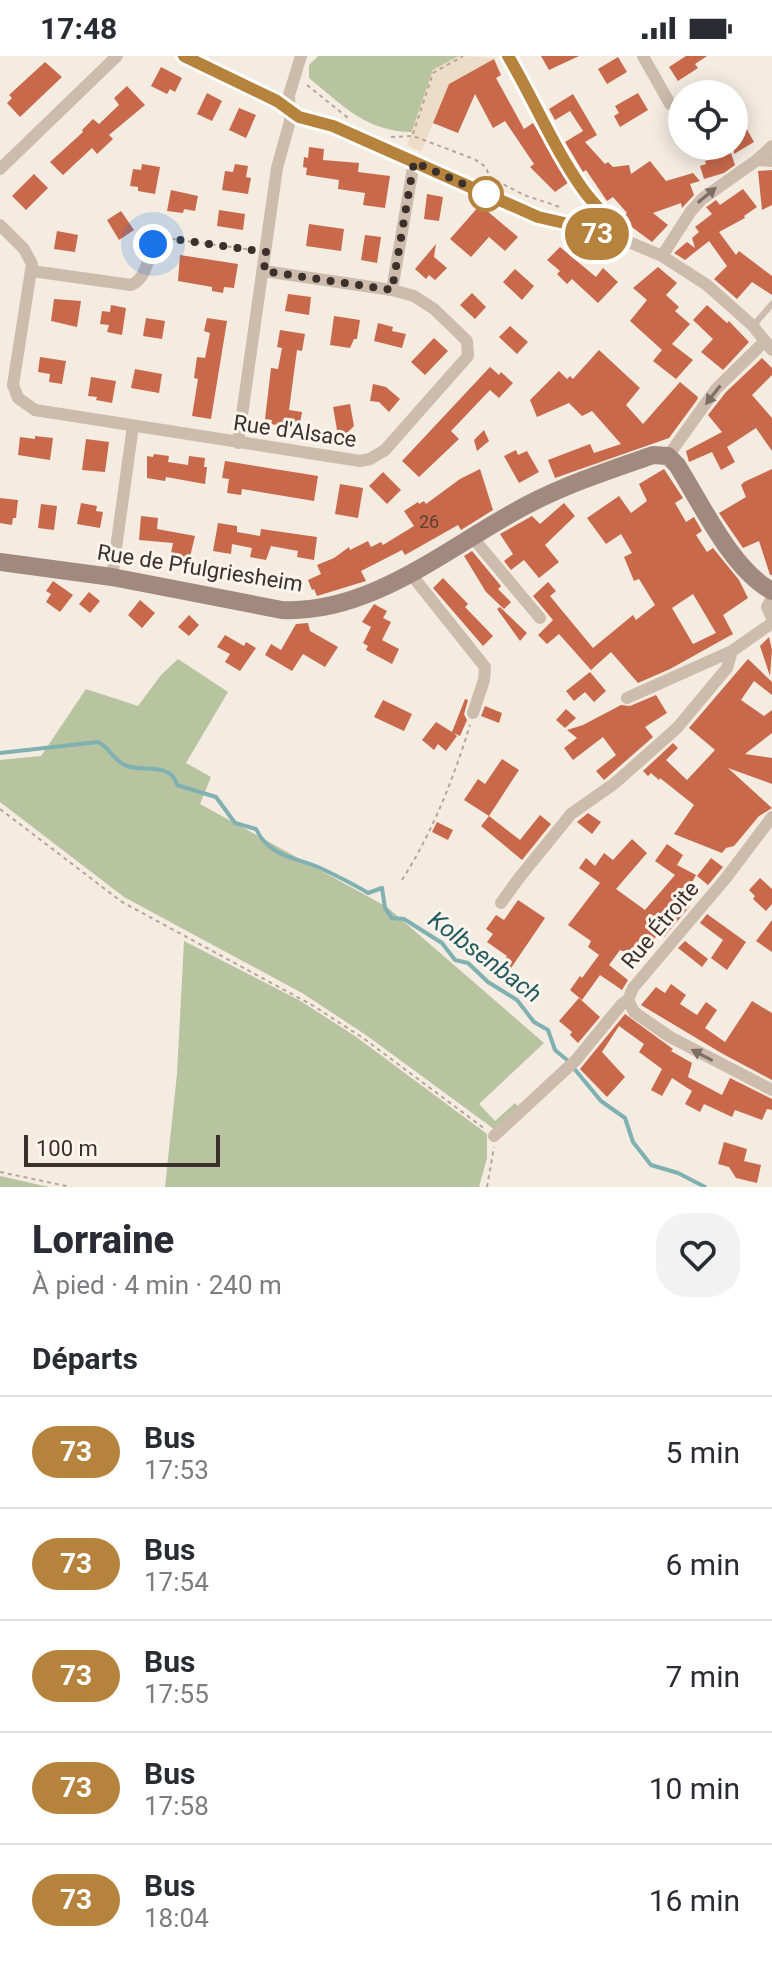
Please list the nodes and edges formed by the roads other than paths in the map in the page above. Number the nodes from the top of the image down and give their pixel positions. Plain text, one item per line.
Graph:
1 (117, 56) edge
2 (184, 56) edge
3 (301, 56) edge
4 (508, 56) edge
5 (643, 56) edge
6 (668, 100) edge
7 (288, 108) junction
8 (772, 146) edge
9 (757, 160) junction
10 (772, 161) edge
11 (414, 162) junction
12 (0, 169) edge
13 (0, 225) edge
14 (622, 239) junction
15 (153, 244) road end
16 (662, 256) junction
17 (32, 271) junction
18 (264, 271) junction
19 (392, 290) junction
20 (772, 304) edge
21 (753, 326) junction
22 (769, 346) edge
23 (133, 426) junction
24 (238, 443) junction
25 (668, 456) junction
26 (473, 538) junction
27 (0, 562) edge
28 (410, 573) junction
29 (112, 577) junction
30 (772, 591) edge
31 (772, 598) edge
32 (540, 618) dead end
33 (772, 620) edge
34 (732, 651) junction
35 (627, 698) dead end
36 (473, 713) road end
37 (772, 817) edge
38 (501, 903) dead end
39 (628, 1000) junction
40 (772, 1090) edge
41 (494, 1136) road end

1 - 12 street
2 - 7 street
3 - 7 street
4 - 14 street
5 - 6 street
7 - 11 street
7 - 18 street
8 - 9 street
9 - 10 street
16 -> 9 street
11 - 14 street
11 - 19 street
13 - 17 street
14 - 16 street
15 - 17 street
16 - 21 street
17 - 23 street, Rue d'Alsace
18 - 19 street, Rue d'Alsace
18 - 24 street
19 - 24 street, Rue d'Alsace
20 - 21 lane
21 - 22 street
22 -> 25 street
23 - 24 street, Rue d'Alsace
23 - 29 street
25 - 26 main road, Rue de Pfulgriesheim
25 - 30 main road
26 - 28 main road, Rue de Pfulgriesheim
26 - 32 street
27 - 29 main road, Rue de Pfulgriesheim
28 - 29 main road, Rue de Pfulgriesheim
28 - 36 street
31 - 33 street
33 - 34 street
34 - 35 street
34 - 38 street
37 - 39 street, Rue Étroite
40 -> 39 street, Rue Étroite
39 - 41 street

